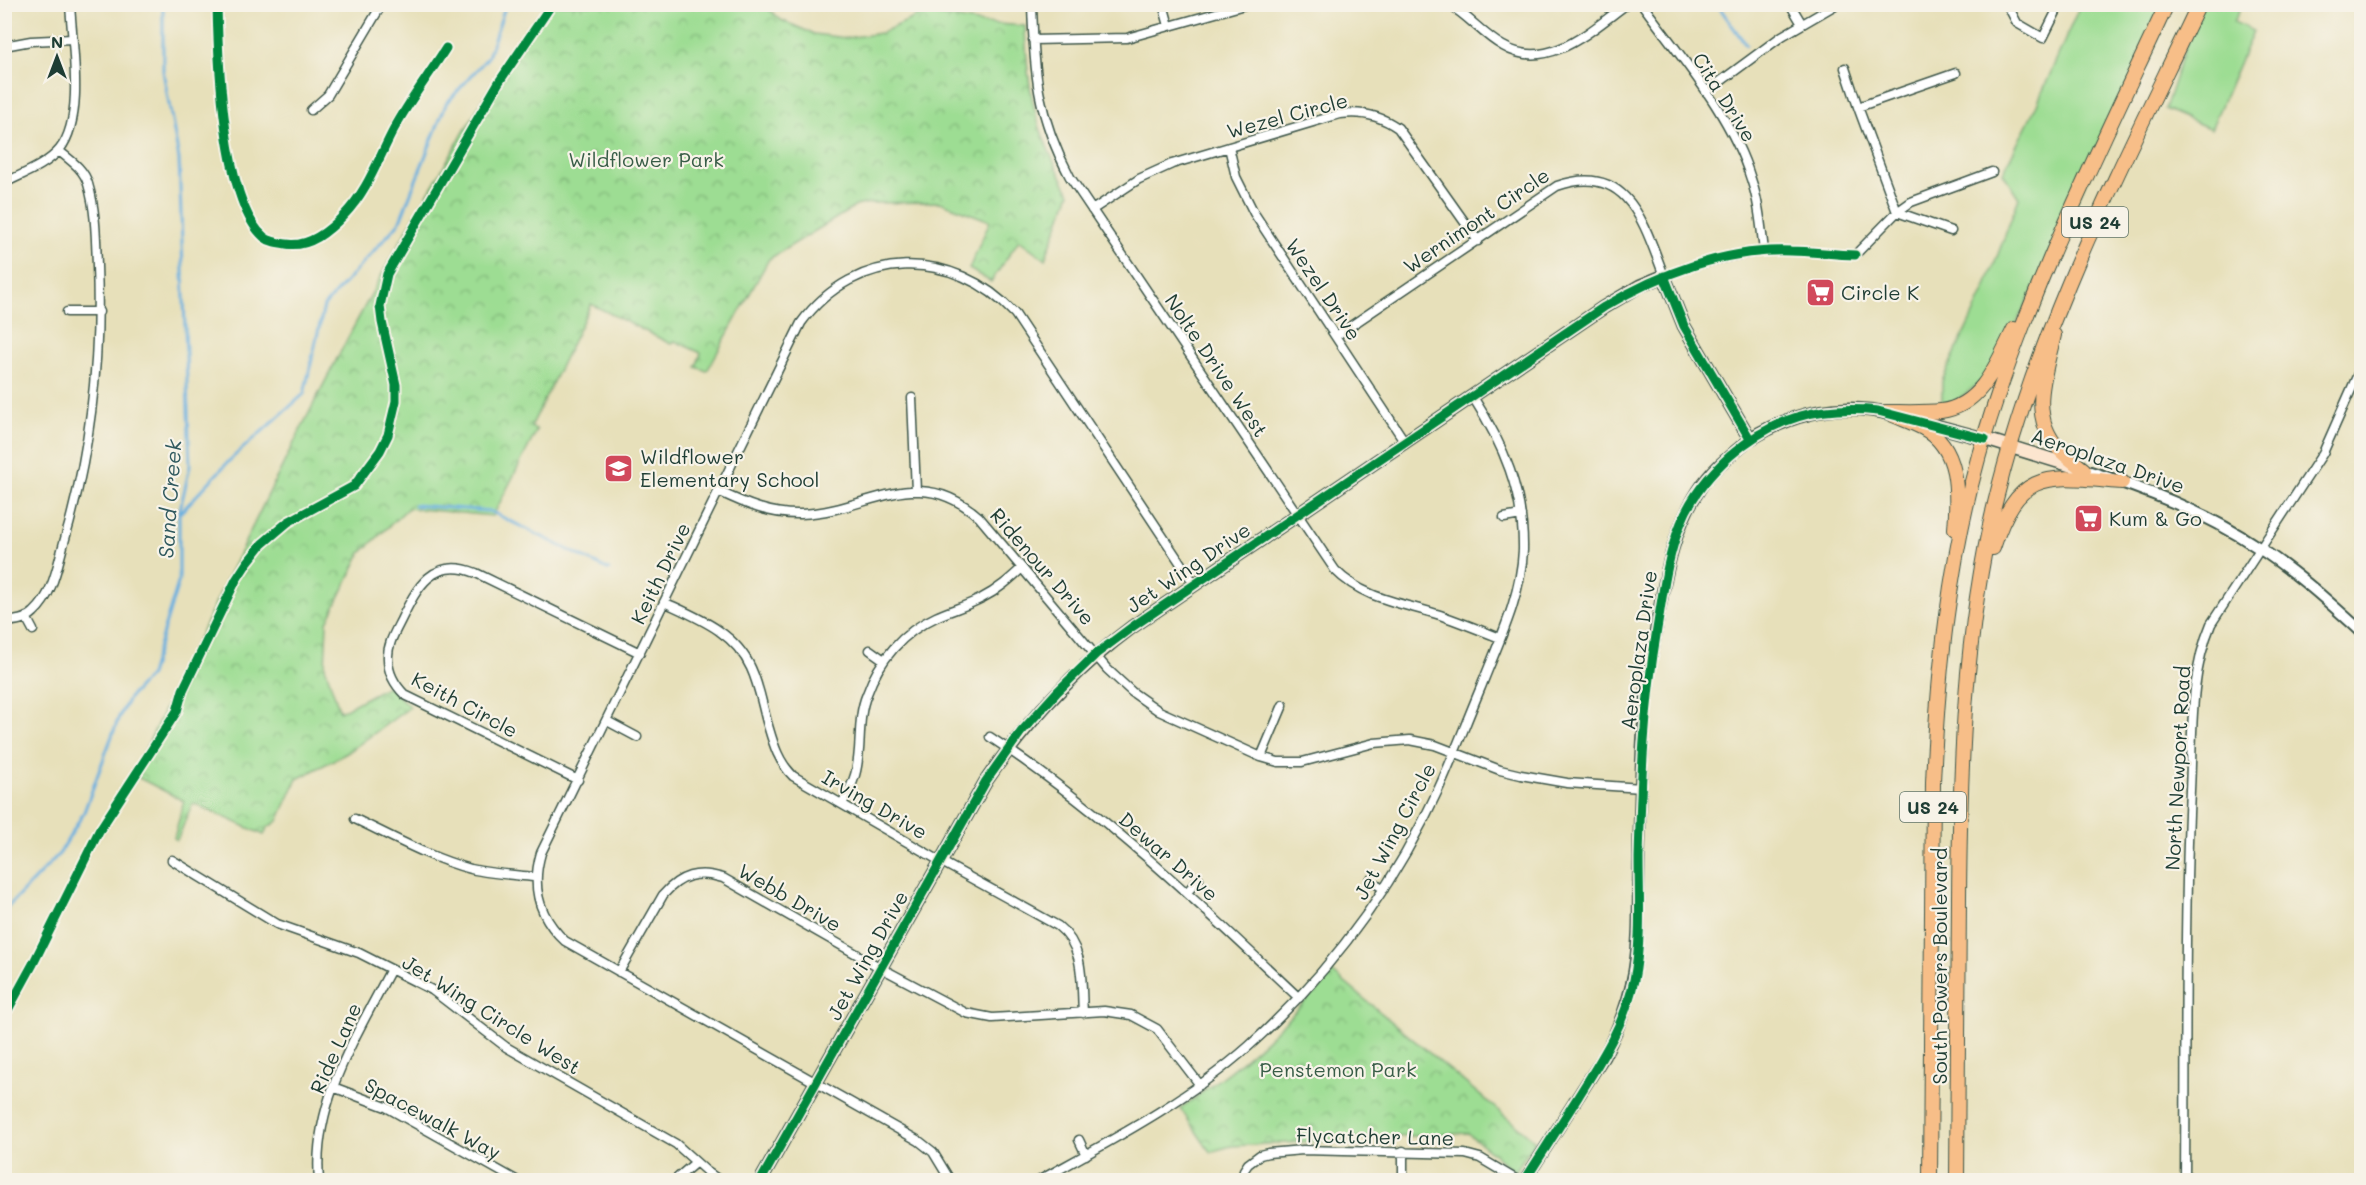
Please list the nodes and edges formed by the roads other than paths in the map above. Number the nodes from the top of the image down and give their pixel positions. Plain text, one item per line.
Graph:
1 (70, 4) edge
2 (382, 4) edge
3 (1032, 4) edge
4 (1163, 4) edge
5 (1248, 4) edge
6 (1448, 4) edge
7 (1627, 4) edge
8 (1642, 4) edge
9 (1790, 4) edge
10 (1837, 4) edge
11 (2007, 4) edge
12 (2060, 4) edge
13 (2167, 4) edge
14 (2199, 4) edge
15 (1802, 24) junction
16 (1169, 26) junction
17 (72, 39) junction
18 (1033, 40) junction
19 (4, 46) edge
20 (1845, 68) dead end
21 (1956, 73) dead end
22 (1706, 92) junction
23 (1858, 107) junction
24 (311, 110) dead end
25 (1228, 147) junction
26 (59, 151) junction
27 (1992, 172) dead end
28 (4, 183) edge
29 (1092, 210) junction
30 (1897, 212) junction
31 (1952, 231) dead end
32 (1478, 242) junction
33 (1764, 251) junction
34 (2079, 256) junction
35 (2049, 260) junction
36 (1664, 276) junction
37 (67, 312) dead end
38 (99, 312) junction
39 (1336, 336) junction
40 (2361, 365) edge
41 (1473, 397) junction
42 (912, 398) dead end
43 (1885, 412) junction
44 (1750, 439) junction
45 (1985, 439) junction
46 (1405, 442) junction
47 (2010, 447) junction
48 (2085, 470) junction
49 (2122, 482) junction
50 (915, 490) junction
51 (718, 491) junction
52 (1297, 514) junction
53 (1521, 515) junction
54 (1504, 518) dead end
55 (2260, 548) junction
56 (1023, 568) junction
57 (1195, 585) junction
58 (1948, 600) junction
59 (664, 602) junction
60 (1974, 617) junction
61 (26, 618) junction
62 (4, 622) edge
63 (33, 630) dead end
64 (2361, 632) edge
65 (1500, 638) junction
66 (870, 650) dead end
67 (640, 653) junction
68 (1096, 654) junction
69 (884, 660) junction
70 (1283, 705) dead end
71 (607, 721) junction
72 (637, 736) dead end
73 (990, 736) dead end
74 (1008, 749) junction
75 (1455, 751) junction
76 (1261, 758) junction
77 (578, 780) junction
78 (1641, 788) junction
79 (842, 804) junction
80 (355, 819) dead end
81 (172, 860) dead end
82 (940, 861) junction
83 (536, 877) junction
84 (1199, 879) dead end
85 (1370, 880) dead end
86 (1384, 889) junction
87 (1188, 891) junction
88 (881, 968) junction
89 (391, 969) junction
90 (619, 972) junction
91 (1299, 998) junction
92 (1083, 1013) junction
93 (815, 1083) junction
94 (1200, 1085) junction
95 (333, 1087) junction
96 (1078, 1140) dead end
97 (1403, 1151) junction
98 (1086, 1155) junction
99 (696, 1162) junction
100 (319, 1180) edge
101 (516, 1180) edge
102 (675, 1180) edge
103 (719, 1180) edge
104 (761, 1180) edge
105 (950, 1180) edge
106 (1040, 1180) edge
107 (1243, 1180) edge
108 (1403, 1180) edge
109 (1517, 1180) edge
110 (1525, 1180) edge
111 (1930, 1180) edge
112 (1957, 1180) edge
113 (2185, 1180) edge

1 - 17 street
2 - 24 street
3 - 18 street, Nolte Drive West
4 - 16 street
5 - 16 street
6 - 7 street
8 - 22 street, Cita Drive
9 - 15 street
10 - 15 street
11 - 12 street
13 - 35 highway, South Powers Boulevard / US 24
14 - 34 highway, South Powers Boulevard / US 24
15 - 22 street
16 - 18 street
17 - 19 street
17 - 26 street
18 - 29 street, Nolte Drive West
20 - 23 street
21 - 23 street
22 - 33 street, Cita Drive
23 - 30 street
25 - 29 street, Wezel Circle
25 - 32 street, Wezel Circle
25 - 39 street, Wezel Drive
26 - 28 street
26 - 38 street
27 - 30 street
29 - 52 street, Nolte Drive West
30 - 31 street
30 - 33 street, Jet Wing Drive
32 - 36 street, Wernimont Circle
32 - 39 street, Wernimont Circle
33 - 36 street, Jet Wing Drive
34 - 47 highway, South Powers Boulevard / US 24
34 - 48 highway
35 - 43 highway
35 - 45 highway, South Powers Boulevard / US 24
36 - 41 main road, Jet Wing Drive
36 - 44 main road, Wernimont Circle
37 - 38 street
38 - 61 street
39 - 46 street, Wezel Drive
40 - 55 street, North Newport Road
41 - 46 main road, Jet Wing Drive
41 - 53 street, Jet Wing Circle
42 - 50 street
43 - 44 main road, Aeroplaza Drive
43 - 45 main road, Aeroplaza Drive
43 - 58 highway
44 - 78 street, Aeroplaza Drive
45 - 47 main road, Aeroplaza Drive
45 - 58 highway, South Powers Boulevard / US 24
46 - 52 main road, Jet Wing Drive
47 - 48 main road, Aeroplaza Drive
47 - 60 highway, South Powers Boulevard / US 24
48 - 49 street, Aeroplaza Drive
49 - 55 street, Aeroplaza Drive
49 - 60 highway
50 - 51 street, Ridenour Drive
50 - 56 street, Ridenour Drive
51 - 57 street, Keith Drive
51 - 59 street, Keith Drive
52 - 57 main road, Jet Wing Drive
52 - 65 street, Nolte Drive West
53 - 54 street
53 - 65 street, Jet Wing Circle
55 - 64 street, Aeroplaza Drive
55 - 113 street, North Newport Road
56 - 68 street, Ridenour Drive
56 - 69 street
57 - 68 main road, Jet Wing Drive
58 - 111 highway, South Powers Boulevard / US 24
59 - 67 street, Keith Drive
59 - 79 street, Irving Drive
60 - 112 highway, South Powers Boulevard / US 24
61 - 62 street
61 - 63 street
65 - 75 street, Jet Wing Circle
66 - 69 street
67 - 71 street, Keith Drive
67 - 77 street, Keith Circle
68 - 74 main road, Jet Wing Drive
68 - 76 street, Ridenour Drive
69 - 79 street
70 - 76 street
71 - 72 street
71 - 77 street, Keith Drive
73 - 74 street, Dewar Drive
74 - 82 main road, Jet Wing Drive
74 - 87 street, Dewar Drive
75 - 76 street, Ridenour Drive
75 - 78 street, Ridenour Drive
75 - 86 street, Jet Wing Circle
77 - 83 street, Keith Drive
78 - 110 street, Aeroplaza Drive
79 - 82 street, Irving Drive
80 - 83 street
81 - 89 street, Jet Wing Circle West
82 - 88 main road, Jet Wing Drive
82 - 92 street, Irving Drive
83 - 90 street, Keith Drive
84 - 87 street
85 - 86 street
86 - 91 street, Jet Wing Circle
87 - 91 street, Dewar Drive
88 - 90 street, Webb Drive
88 - 92 street, Webb Drive
88 - 93 main road, Jet Wing Drive
89 - 95 street, Ride Lane
89 - 99 street, Jet Wing Circle West
90 - 93 street, Keith Drive
91 - 94 street, Jet Wing Circle
92 - 94 street, Webb Drive
93 - 104 main road, Jet Wing Drive
93 - 105 street, Keith Drive
94 - 98 street, Jet Wing Circle
95 - 100 street, Ride Lane
95 - 101 street, Spacewalk Way
96 - 98 street
97 - 107 street, Flycatcher Lane
97 - 108 street
97 - 109 street, Flycatcher Lane
98 - 106 street, Jet Wing Circle
99 - 102 street
99 - 103 street, Jet Wing Circle West

